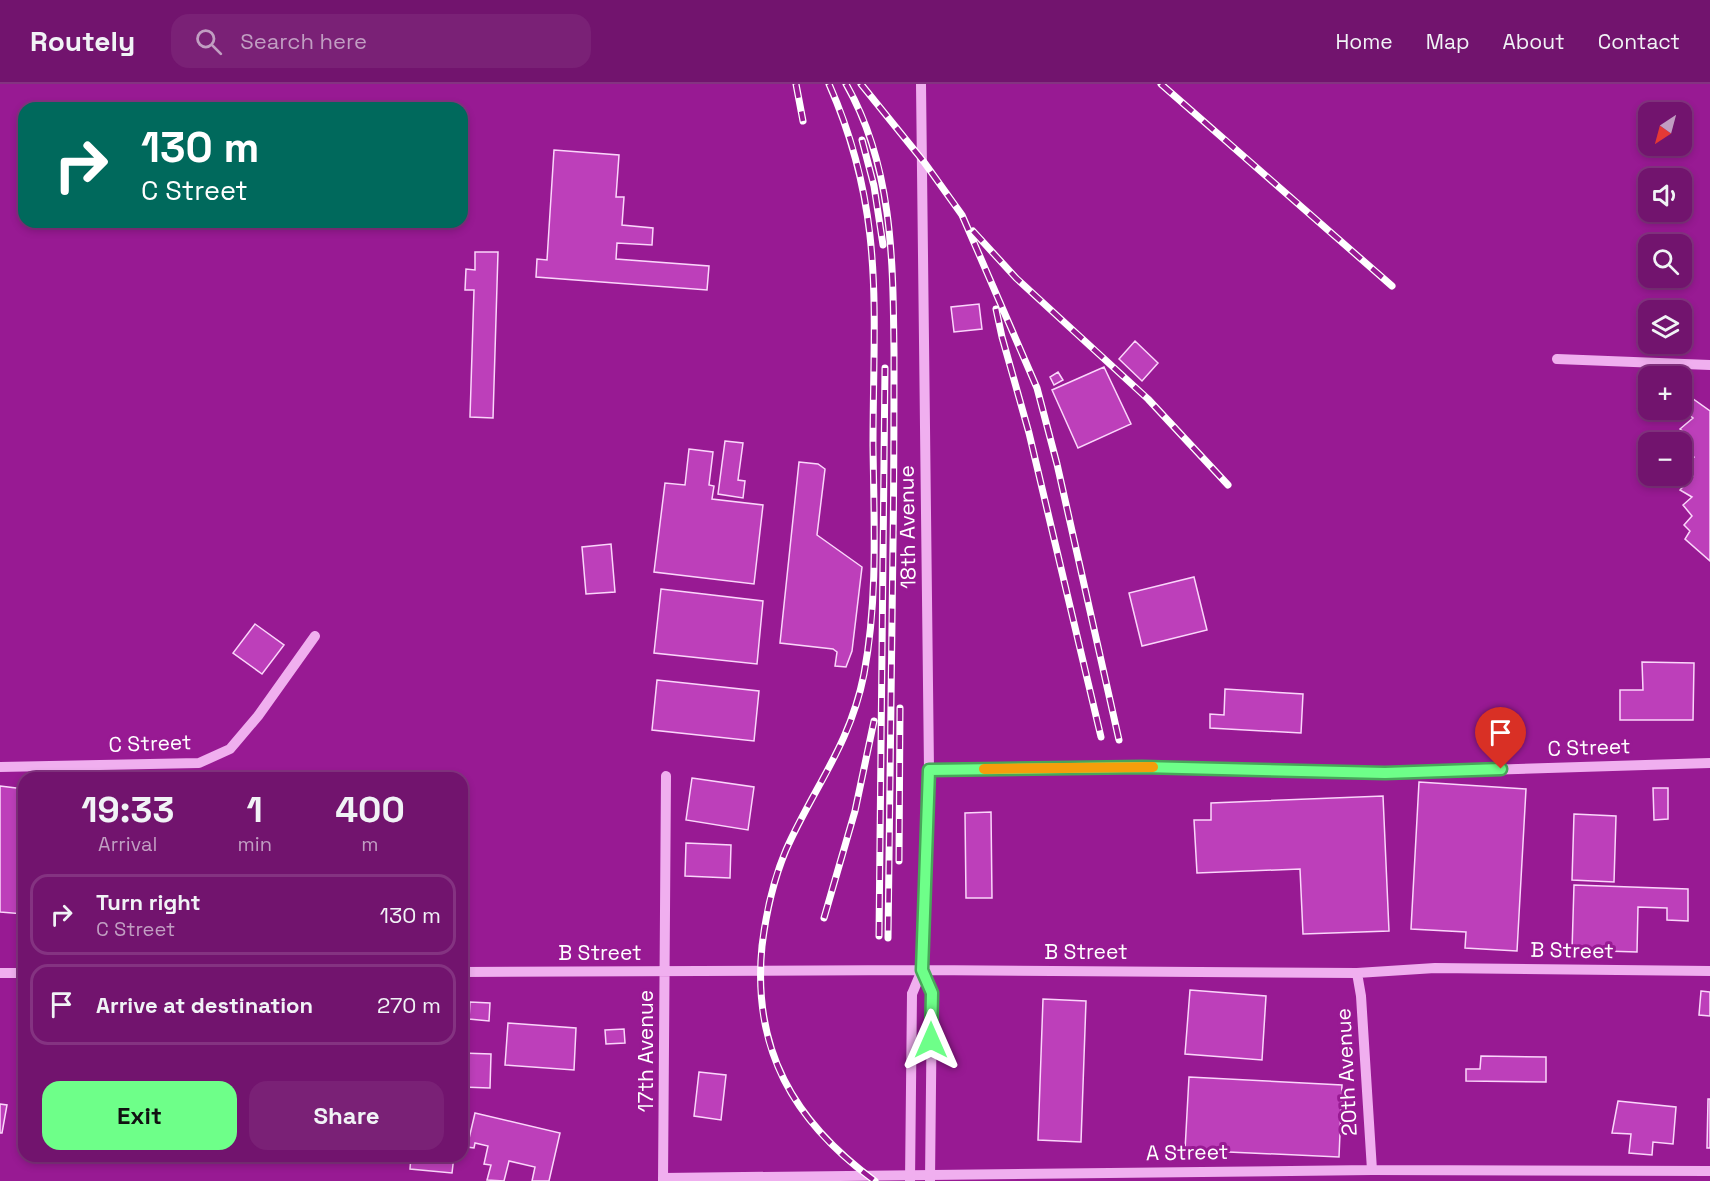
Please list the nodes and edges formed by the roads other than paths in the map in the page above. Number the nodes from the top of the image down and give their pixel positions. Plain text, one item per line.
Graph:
1 (921, 84) edge
2 (1557, 359) dead end
3 (1710, 365) edge
4 (315, 636) dead end
5 (1710, 763) edge
6 (0, 767) edge
7 (929, 770) junction
8 (666, 776) dead end
9 (922, 970) junction
10 (664, 971) junction
11 (1710, 971) edge
12 (468, 972) edge
13 (0, 973) edge
14 (18, 973) edge
15 (1357, 973) junction
16 (1371, 1170) junction
17 (1710, 1171) edge
18 (663, 1180) edge
19 (910, 1181) edge
20 (930, 1181) edge

1 - 7 street, 18th Avenue
2 - 3 street
4 - 6 street, C Street
5 - 7 street, C Street
7 - 9 street, 18th Avenue
8 - 10 street, 17th Avenue
9 - 10 street, B Street
9 - 15 street, B Street
9 - 19 street, 18th Avenue, bridge
9 - 20 street, 18th Avenue, bridge
10 - 12 street, B Street
10 - 18 street, 17th Avenue
11 - 15 street, B Street
13 - 14 street
15 - 16 street, 20th Avenue
16 - 17 street, A Street
16 - 18 street, A Street

